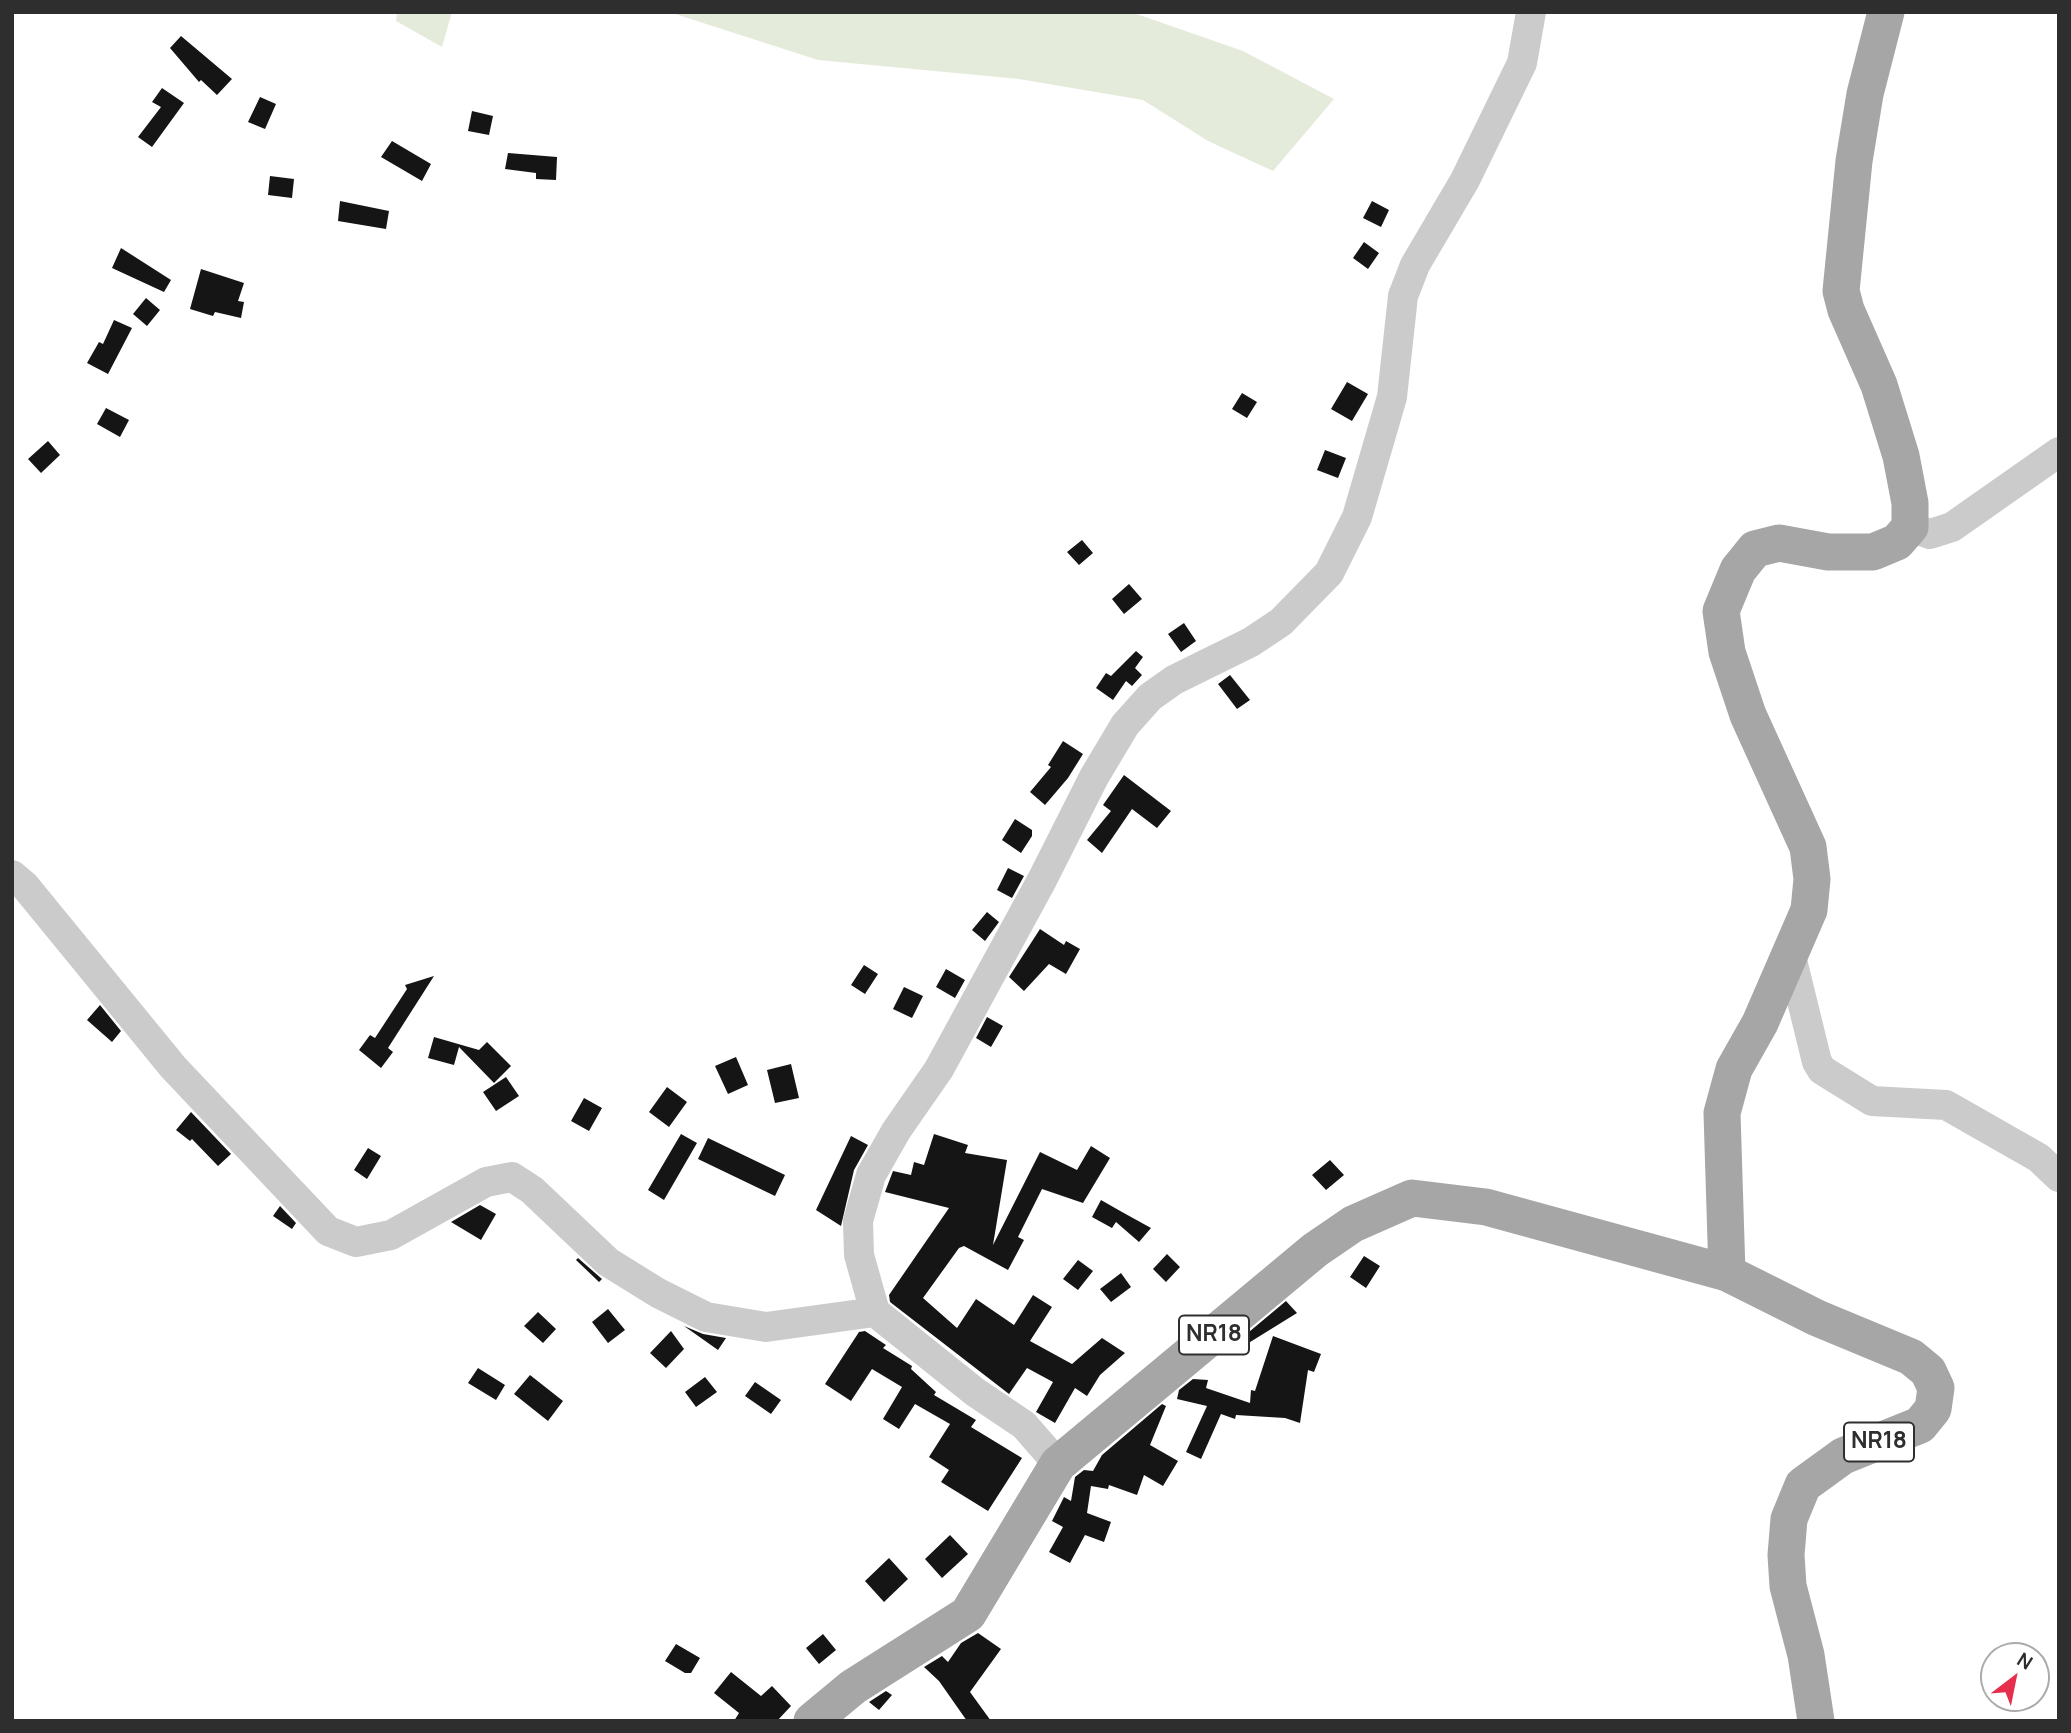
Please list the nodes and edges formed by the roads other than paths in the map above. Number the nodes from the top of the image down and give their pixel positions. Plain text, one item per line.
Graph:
1 (1531, 12) edge
2 (1886, 12) edge
3 (2059, 452) edge
4 (1910, 527) junction
5 (12, 875) edge
6 (1790, 952) junction
7 (2059, 1177) edge
8 (1727, 1273) junction
9 (875, 1311) junction
10 (1058, 1464) junction
11 (812, 1721) edge
12 (1816, 1721) edge

1 - 9 street
2 - 4 main road
3 - 4 street
4 - 6 main road
5 - 9 street
6 - 7 street
6 - 8 main road
8 - 10 main road, NR18
8 - 12 main road, NR18
9 - 10 street
10 - 11 main road, NR18

